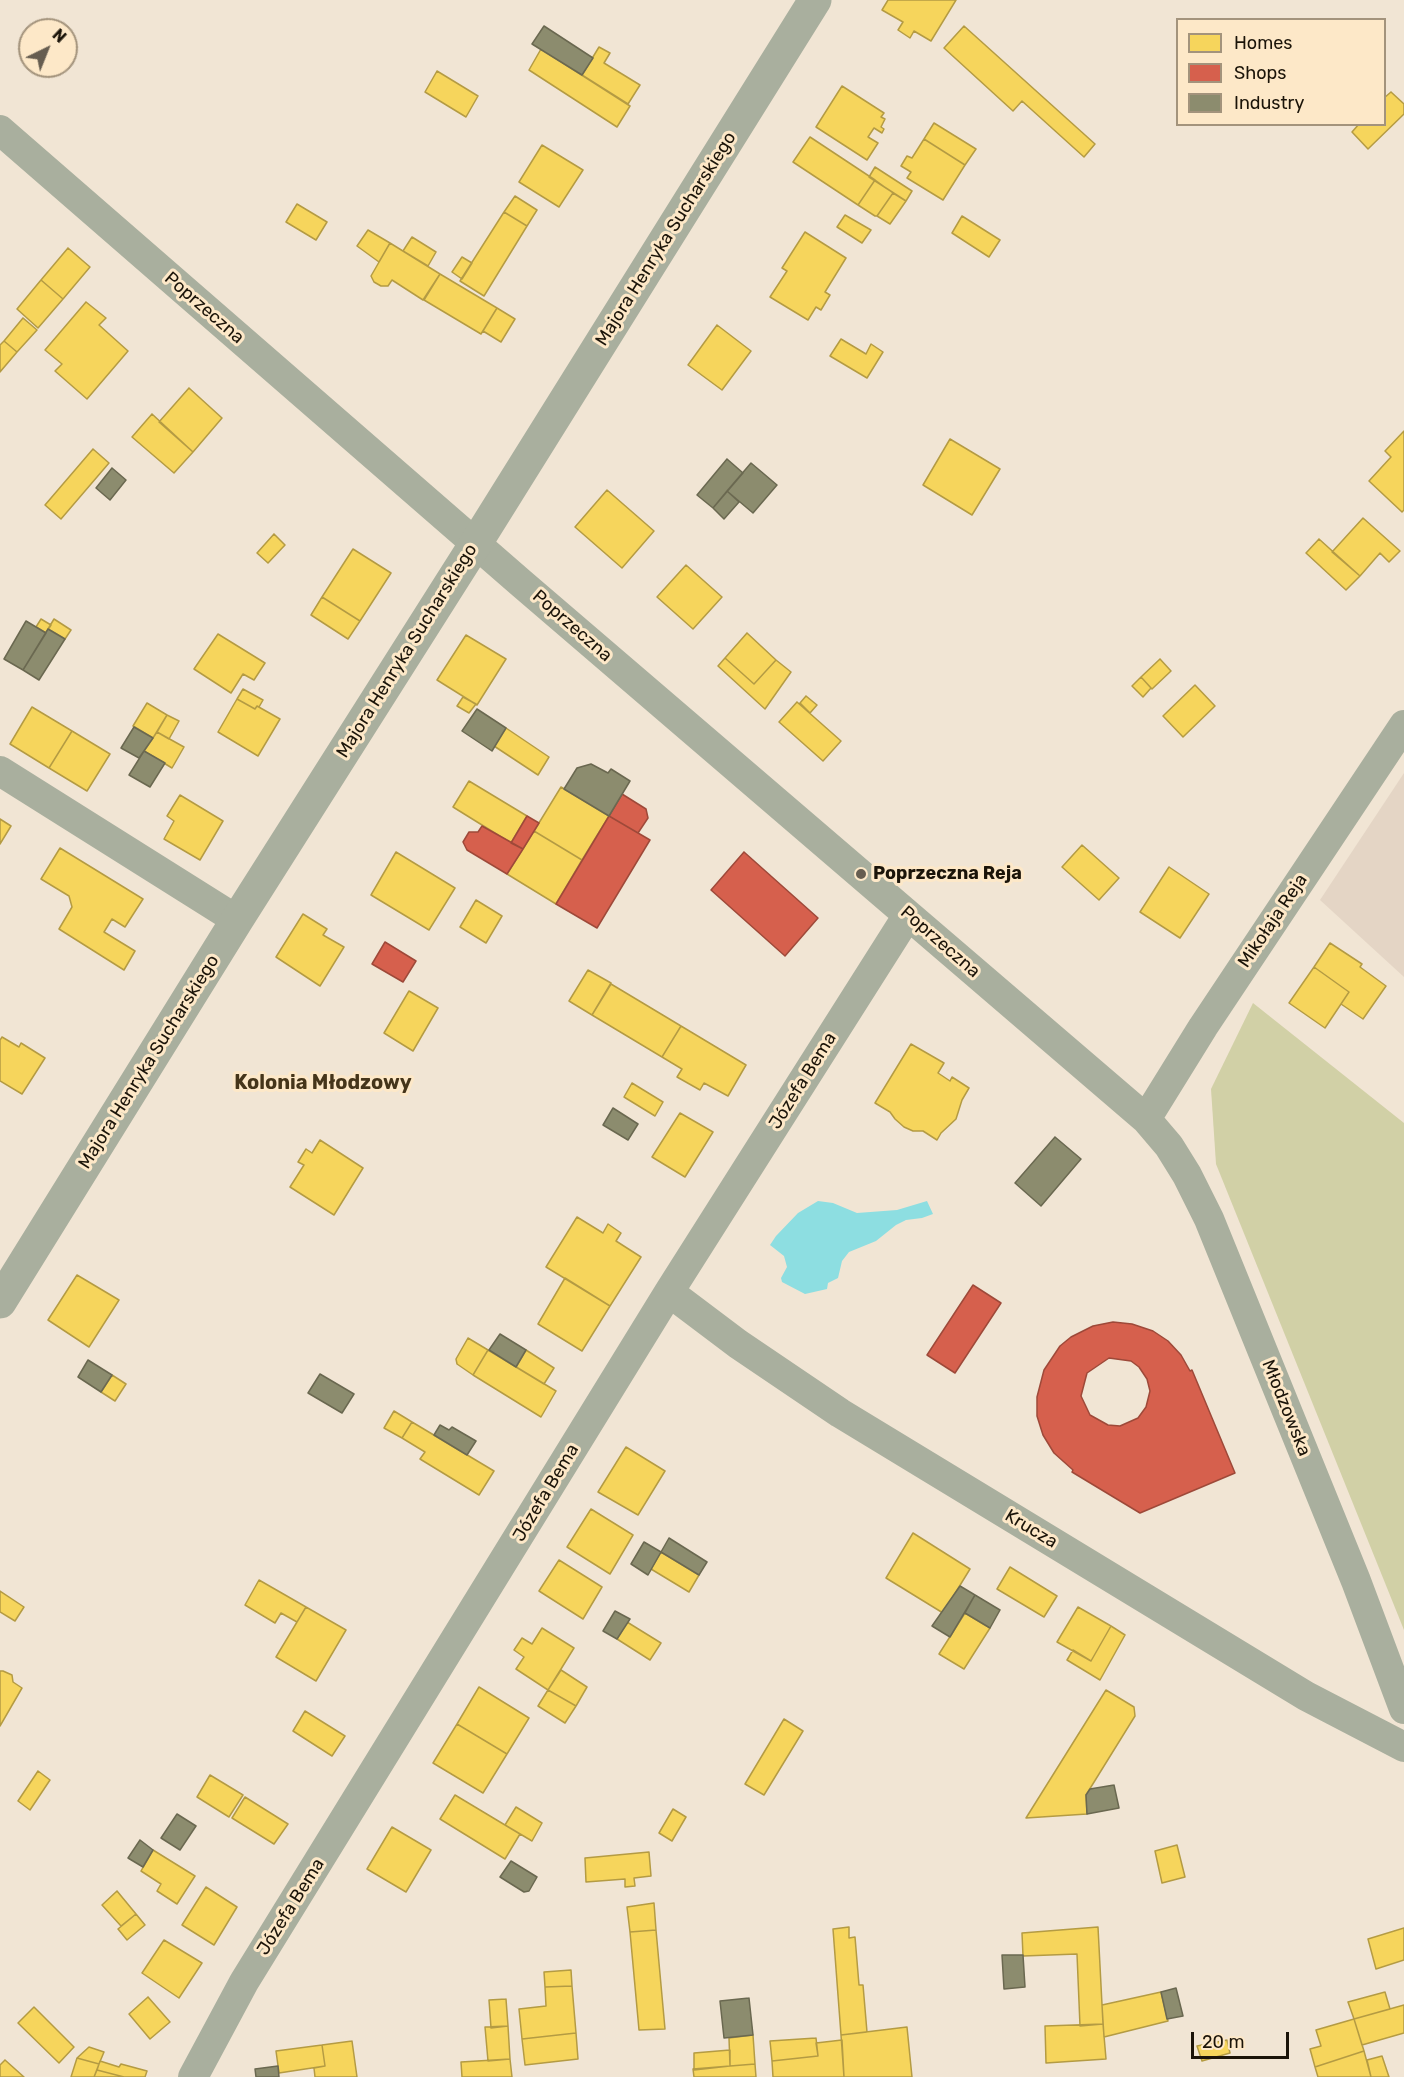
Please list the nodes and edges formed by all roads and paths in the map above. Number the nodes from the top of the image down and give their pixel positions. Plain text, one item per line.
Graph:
1 (815, 0) edge
2 (0, 130) edge
3 (476, 543) junction
4 (1404, 725) edge
5 (0, 771) edge
6 (908, 915) junction
7 (237, 920) junction
8 (1146, 1119) junction
9 (669, 1292) junction
10 (0, 1302) edge
11 (1404, 1708) edge
12 (1404, 1747) edge
13 (193, 2077) edge

1 - 3 street, Majora Henryka Sucharskiego
2 - 3 street, Poprzeczna
3 - 6 street, Poprzeczna
3 - 7 street, Majora Henryka Sucharskiego
4 - 8 street, Mikołaja Reja
5 - 7 street
6 - 8 street, Poprzeczna
6 - 9 street, Józefa Bema
7 - 10 street, Majora Henryka Sucharskiego
8 - 11 street, Młodzowska
9 - 12 street, Krucza
9 - 13 street, Józefa Bema

